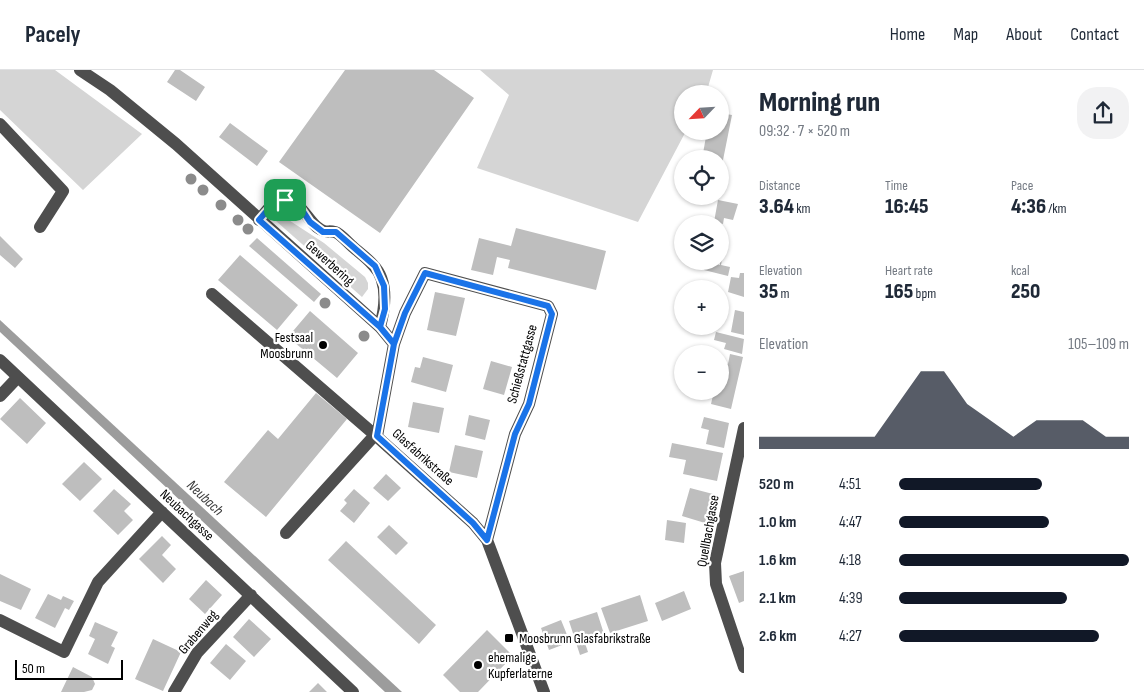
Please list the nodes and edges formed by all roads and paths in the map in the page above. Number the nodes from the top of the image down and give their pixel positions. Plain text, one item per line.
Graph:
1 (80, 70) edge
2 (0, 124) edge
3 (259, 220) junction
4 (40, 227) dead end
5 (212, 294) dead end
6 (380, 327) junction
7 (394, 344) junction
8 (0, 360) edge
9 (18, 377) junction
10 (0, 396) edge
11 (744, 428) edge
12 (376, 436) junction
13 (162, 512) junction
14 (286, 533) dead end
15 (487, 540) junction
16 (251, 595) junction
17 (0, 620) edge
18 (744, 667) edge
19 (174, 692) edge
20 (352, 692) edge
21 (544, 692) edge

1 - 3 street, Gewerbering
2 - 4 street
3 - 6 street, Gewerbering
3 - 6 street
5 - 12 street, Glasfabrikstraße
6 - 7 street, Gewerbering
7 - 12 street
7 - 15 street, Schießstattgasse
8 - 9 street, Neubachgasse
9 - 10 street
9 - 13 street, Neubachgasse
11 - 18 street, Quellbachgasse
12 - 14 street
12 - 15 street, Glasfabrikstraße
13 - 16 street, Neubachgasse
13 - 17 street
15 - 21 street, Glasfabrikstraße
16 - 19 street, Grabenweg
16 - 20 street, Neubachgasse

